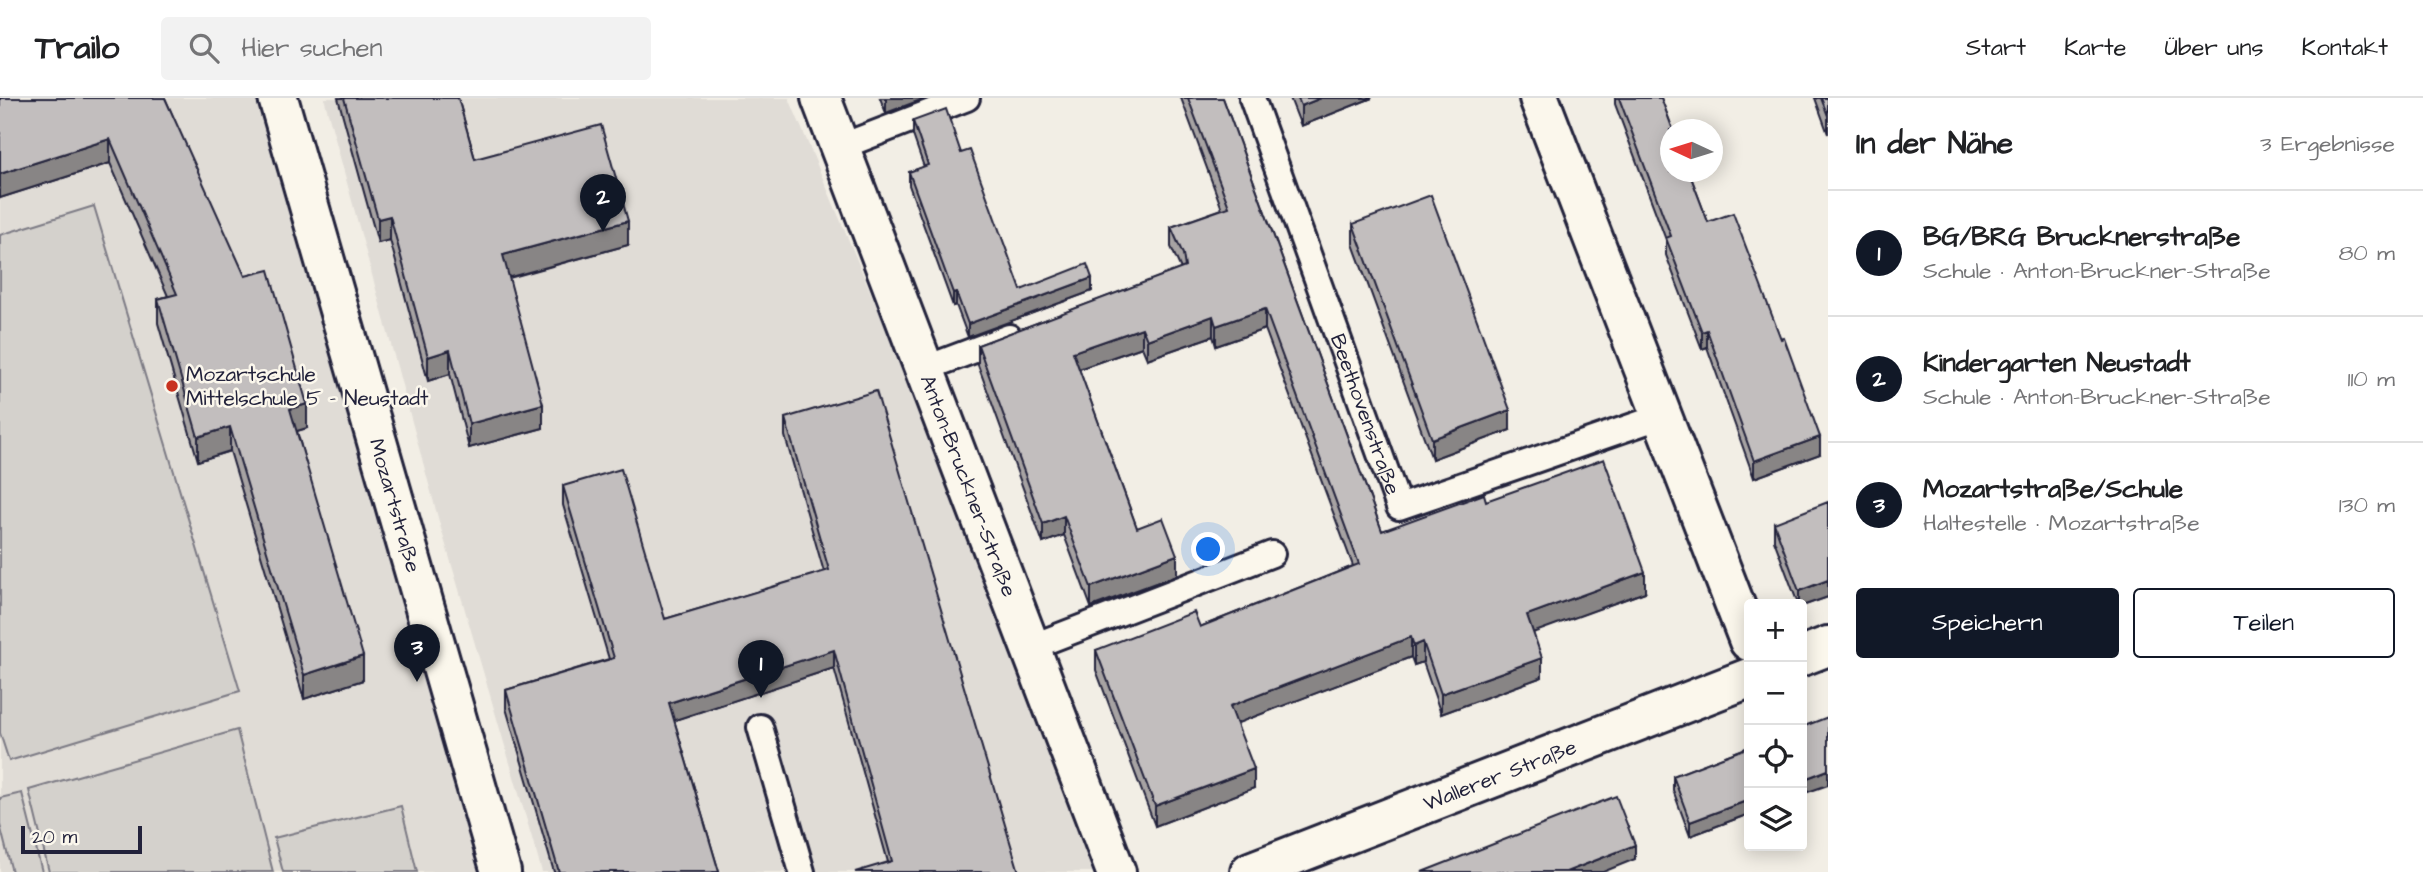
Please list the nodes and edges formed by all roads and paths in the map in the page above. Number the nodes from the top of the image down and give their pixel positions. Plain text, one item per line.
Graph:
1 (278, 98) edge
2 (821, 98) edge
3 (967, 98) edge
4 (1252, 98) edge
5 (1539, 98) edge
6 (840, 147) junction
7 (1027, 330) edge
8 (924, 369) junction
9 (1662, 416) junction
10 (1272, 554) dead end
11 (1744, 628) edge
12 (1828, 646) edge
13 (1031, 647) junction
14 (1807, 654) edge
15 (1744, 680) edge
16 (760, 727) dead end
17 (501, 872) edge
18 (802, 872) edge
19 (1116, 872) edge
20 (1250, 872) edge

1 - 17 street, Mozartstraße
2 - 6 street, Anton-Bruckner-Straße
3 - 6 lane
4 - 9 lane, Beethovenstraße
5 - 9 street
6 - 8 street, Anton-Bruckner-Straße
7 - 8 lane
8 - 13 street, Anton-Bruckner-Straße
9 - 11 street
10 - 13 lane
12 - 14 street
13 - 19 street, Anton-Bruckner-Straße
15 - 20 street, Wallerer Straße
16 - 18 lane

